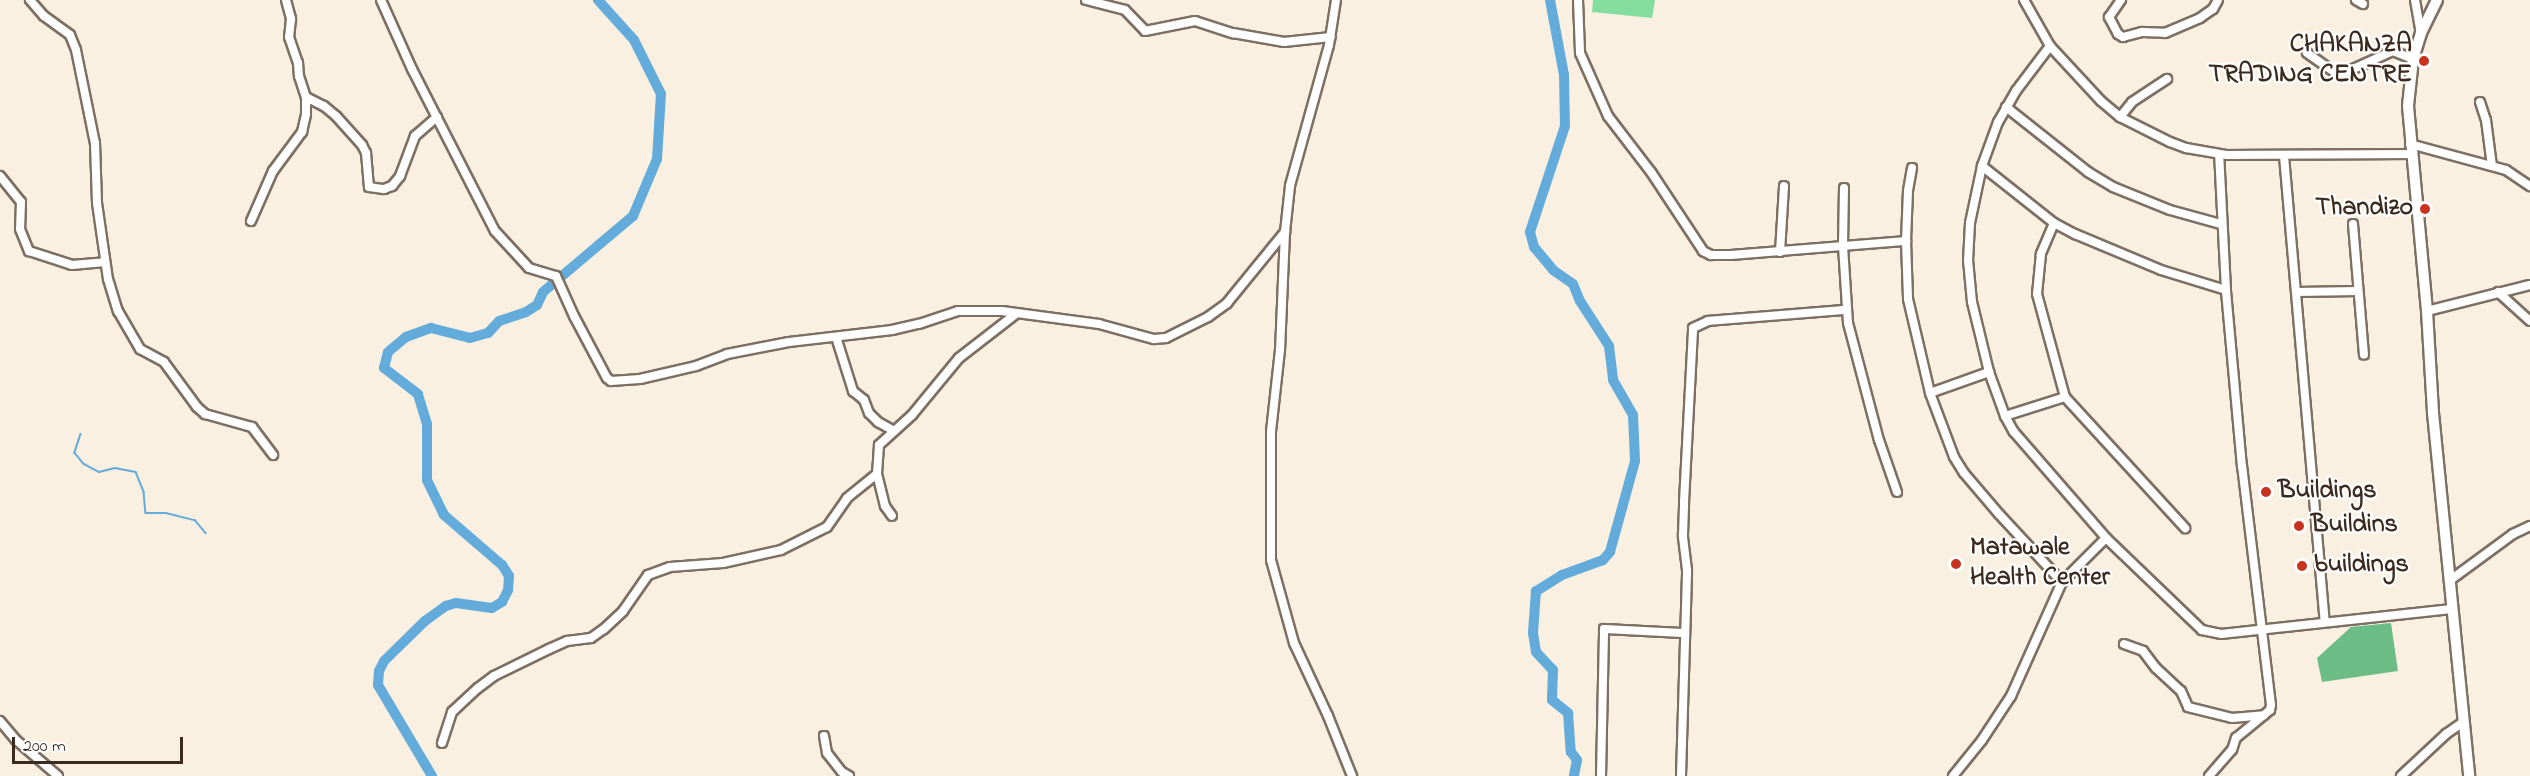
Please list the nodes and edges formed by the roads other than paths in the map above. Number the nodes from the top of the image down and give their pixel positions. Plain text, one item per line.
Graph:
1 (30, 0) edge
2 (286, 0) edge
3 (381, 0) edge
4 (1086, 0) edge
5 (1336, 0) edge
6 (1578, 0) edge
7 (2024, 0) edge
8 (2121, 0) edge
9 (2218, 0) edge
10 (2415, 0) edge
11 (2437, 0) edge
12 (2421, 33) junction
13 (1331, 37) junction
14 (2050, 46) junction
15 (2307, 53) dead end
16 (2413, 60) junction
17 (2167, 79) dead end
18 (306, 97) junction
19 (2480, 102) dead end
20 (2006, 107) junction
21 (437, 117) junction
22 (2120, 117) junction
23 (2411, 149) junction
24 (2219, 154) junction
25 (2284, 156) junction
26 (1982, 166) junction
27 (2492, 166) junction
28 (1912, 168) dead end
29 (0, 176) edge
30 (1784, 186) dead end
31 (2530, 186) edge
32 (1844, 188) dead end
33 (252, 221) dead end
34 (2054, 223) junction
35 (2221, 224) junction
36 (2353, 224) dead end
37 (1285, 232) junction
38 (1906, 241) junction
39 (1844, 246) junction
40 (1780, 252) junction
41 (105, 262) junction
42 (2530, 285) edge
43 (2226, 290) junction
44 (2358, 291) junction
45 (2297, 292) junction
46 (2498, 292) junction
47 (1846, 310) junction
48 (2427, 310) junction
49 (1017, 313) junction
50 (2530, 321) edge
51 (836, 337) junction
52 (2364, 355) dead end
53 (1989, 372) junction
54 (1930, 393) junction
55 (2065, 397) junction
56 (2005, 416) junction
57 (894, 431) junction
58 (273, 455) dead end
59 (876, 474) junction
60 (1897, 492) dead end
61 (892, 516) dead end
62 (2530, 526) edge
63 (2185, 528) dead end
64 (2106, 538) junction
65 (2449, 581) junction
66 (2062, 582) junction
67 (2452, 609) junction
68 (2325, 621) junction
69 (2260, 630) junction
70 (1683, 633) junction
71 (2124, 644) dead end
72 (2264, 715) junction
73 (0, 721) edge
74 (2463, 722) junction
75 (824, 736) dead end
76 (442, 743) dead end
77 (58, 776) edge
78 (849, 776) edge
79 (1352, 776) edge
80 (1601, 776) edge
81 (1681, 776) edge
82 (1953, 776) edge
83 (2209, 776) edge
84 (2401, 776) edge
85 (2469, 776) edge

1 - 41 street
2 - 18 street
3 - 21 street
4 - 13 street
5 - 13 street
6 - 40 street
7 - 14 street
8 - 9 street
10 - 12 street
11 - 12 main road
12 - 16 main road
13 - 37 street
14 - 20 street
14 - 22 street
15 - 16 street
16 - 23 main road
17 - 22 street
18 - 21 street
18 - 33 street
19 - 27 street
20 - 26 street
20 - 35 street
21 - 51 street
22 - 24 street
23 - 25 street
23 - 27 street
23 - 48 main road
24 - 25 street
24 - 35 street
25 - 45 street
26 - 34 street
26 - 53 street
27 - 31 street
28 - 38 street
29 - 41 street
30 - 40 street
32 - 39 street
34 - 43 street
34 - 55 street
35 - 43 street
36 - 44 street
37 - 49 street
37 - 79 street
38 - 39 street
38 - 54 street
39 - 40 street
39 - 47 street
41 - 58 street
42 - 46 street
43 - 69 street
44 - 45 street
44 - 52 street
45 - 68 street
46 - 48 street
46 - 50 street
47 - 60 street
47 - 70 street
48 - 65 main road
49 - 51 street
49 - 57 street
51 - 57 street
53 - 54 street
53 - 56 street
54 - 66 street
55 - 56 street
55 - 63 street
56 - 64 street
57 - 59 street
59 - 61 street
59 - 76 street
62 - 65 street
64 - 66 street
64 - 69 street
65 - 67 main road
66 - 82 street
67 - 68 street
67 - 74 main road
68 - 69 street
69 - 72 street
70 - 80 street
70 - 81 street
71 - 72 street
72 - 83 street
73 - 77 street
74 - 84 street
74 - 85 main road
75 - 78 street

